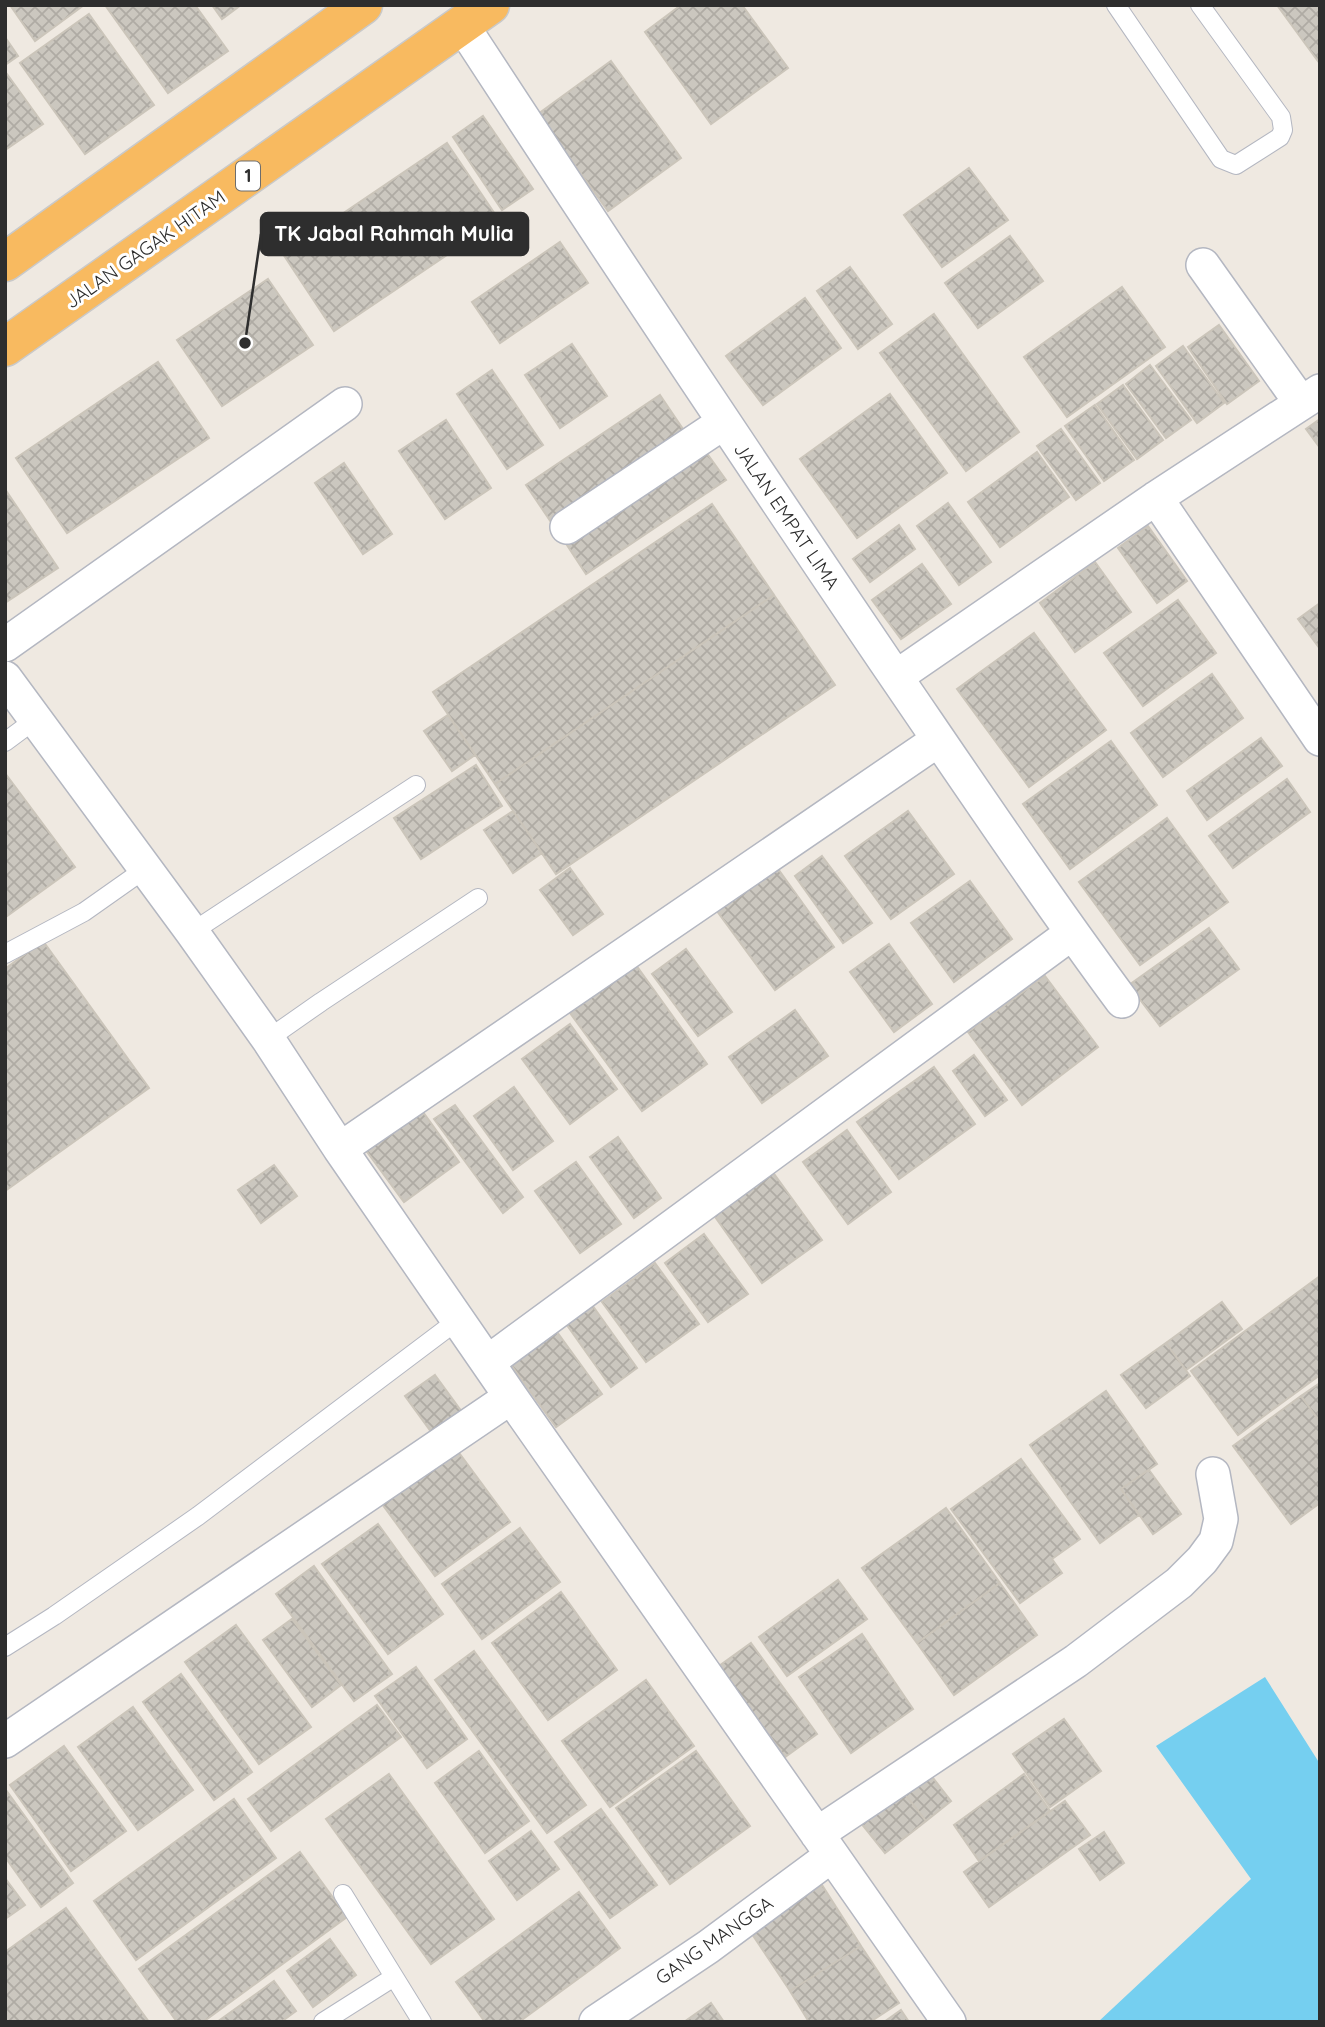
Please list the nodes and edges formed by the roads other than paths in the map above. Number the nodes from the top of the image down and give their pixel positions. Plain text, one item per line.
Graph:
1 (363, 5) edge
2 (1116, 5) edge
3 (1200, 5) edge
4 (476, 15) edge
5 (5, 262) edge
6 (1203, 265) dead end
7 (5, 347) edge
8 (1311, 397) edge
9 (345, 404) dead end
10 (723, 423) junction
11 (1156, 498) junction
12 (567, 527) dead end
13 (5, 645) edge
14 (896, 677) junction
15 (5, 678) edge
16 (36, 719) junction
17 (1320, 739) edge
18 (938, 740) junction
19 (5, 741) edge
20 (416, 785) dead end
21 (145, 869) junction
22 (478, 898) dead end
23 (192, 932) junction
24 (1072, 933) junction
25 (5, 954) edge
26 (1122, 1001) dead end
27 (268, 1040) junction
28 (340, 1149) junction
29 (458, 1320) junction
30 (488, 1362) junction
31 (511, 1397) junction
32 (1213, 1474) dead end
33 (5, 1647) edge
34 (5, 1741) edge
35 (824, 1845) junction
36 (344, 1894) dead end
37 (394, 1977) junction
38 (323, 2022) edge
39 (422, 2022) edge
40 (596, 2022) edge
41 (949, 2022) edge

1 - 5 highway
2 - 3 lane
4 - 7 highway, JALAN GAGAK HITAM / 1
4 - 10 street, JALAN EMPAT LIMA
6 - 8 street
8 - 11 street
9 - 13 street
10 - 12 street
10 - 14 street, JALAN EMPAT LIMA
11 - 14 street
11 - 17 street
14 - 18 street, JALAN EMPAT LIMA
15 - 16 street
16 - 19 lane
16 - 21 street
18 - 24 street, JALAN EMPAT LIMA
18 - 28 street
20 - 23 lane
21 - 23 street
21 - 25 lane
22 - 27 lane
23 - 27 street
24 - 26 street, JALAN EMPAT LIMA
24 - 30 street
27 - 28 street
28 - 29 street
29 - 30 street
29 - 33 lane
30 - 31 street
31 - 34 street
31 - 35 street
32 - 35 street, GANG MANGGA
35 - 40 street, GANG MANGGA
35 - 41 street
36 - 37 lane
37 - 38 lane
37 - 39 lane

